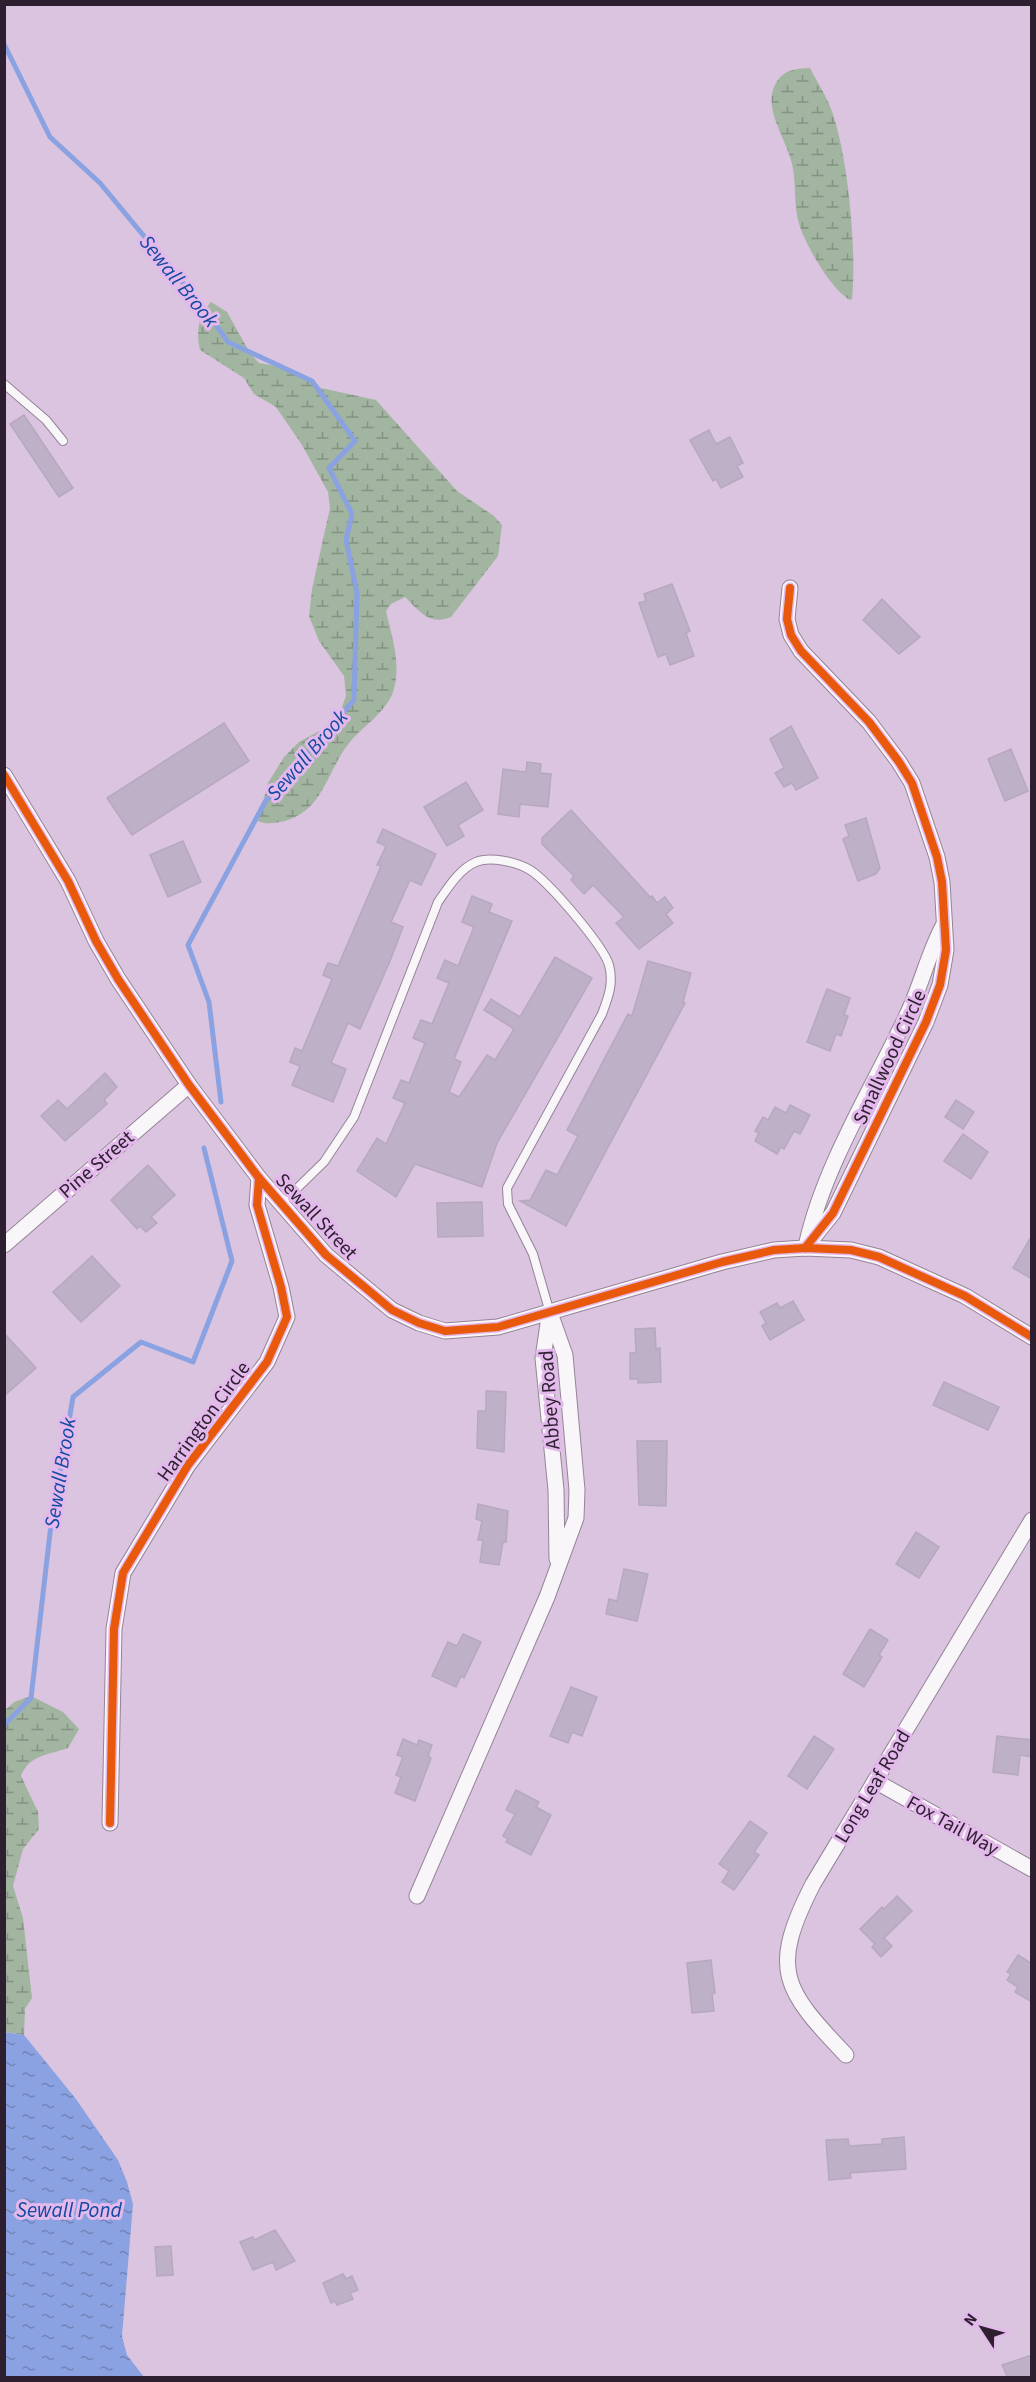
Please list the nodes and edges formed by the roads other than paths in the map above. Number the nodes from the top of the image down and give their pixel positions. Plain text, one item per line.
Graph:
1 (4, 384) edge
2 (63, 441) dead end
3 (790, 588) dead end
4 (4, 775) edge
5 (944, 926) junction
6 (908, 1013) junction
7 (926, 1022) junction
8 (189, 1085) junction
9 (259, 1178) junction
10 (282, 1203) junction
11 (4, 1245) edge
12 (805, 1248) junction
13 (550, 1313) junction
14 (1032, 1337) edge
15 (569, 1402) junction
16 (548, 1405) junction
17 (556, 1490) junction
18 (577, 1490) junction
19 (1032, 1520) edge
20 (556, 1570) junction
21 (875, 1781) junction
22 (110, 1823) dead end
23 (1032, 1869) edge
24 (417, 1896) dead end
25 (846, 2055) dead end

1 - 2 lane
3 - 5 street, Smallwood Circle
4 - 8 street, Sewall Street
5 - 6 street, Smallwood Circle
5 - 7 street, Smallwood Circle
6 - 7 lane
6 - 12 street, Smallwood Circle
7 - 12 street, Smallwood Circle
8 - 9 street, Sewall Street
8 - 11 street, Pine Street
9 - 10 street, Sewall Street
9 - 22 street, Harrington Circle
10 - 13 street, Sewall Street
10 - 13 lane
12 - 13 street, Sewall Street
12 - 14 street, Sewall Street
13 - 15 street, Abbey Road
13 - 16 street, Abbey Road
15 - 16 lane
15 - 18 street, Abbey Road
16 - 17 street, Abbey Road
17 - 18 lane
17 - 20 street, Abbey Road
18 - 20 street, Abbey Road
19 - 21 street, Long Leaf Road
20 - 24 street, Abbey Road
21 - 23 street, Fox Tail Way
21 - 25 street, Long Leaf Road

